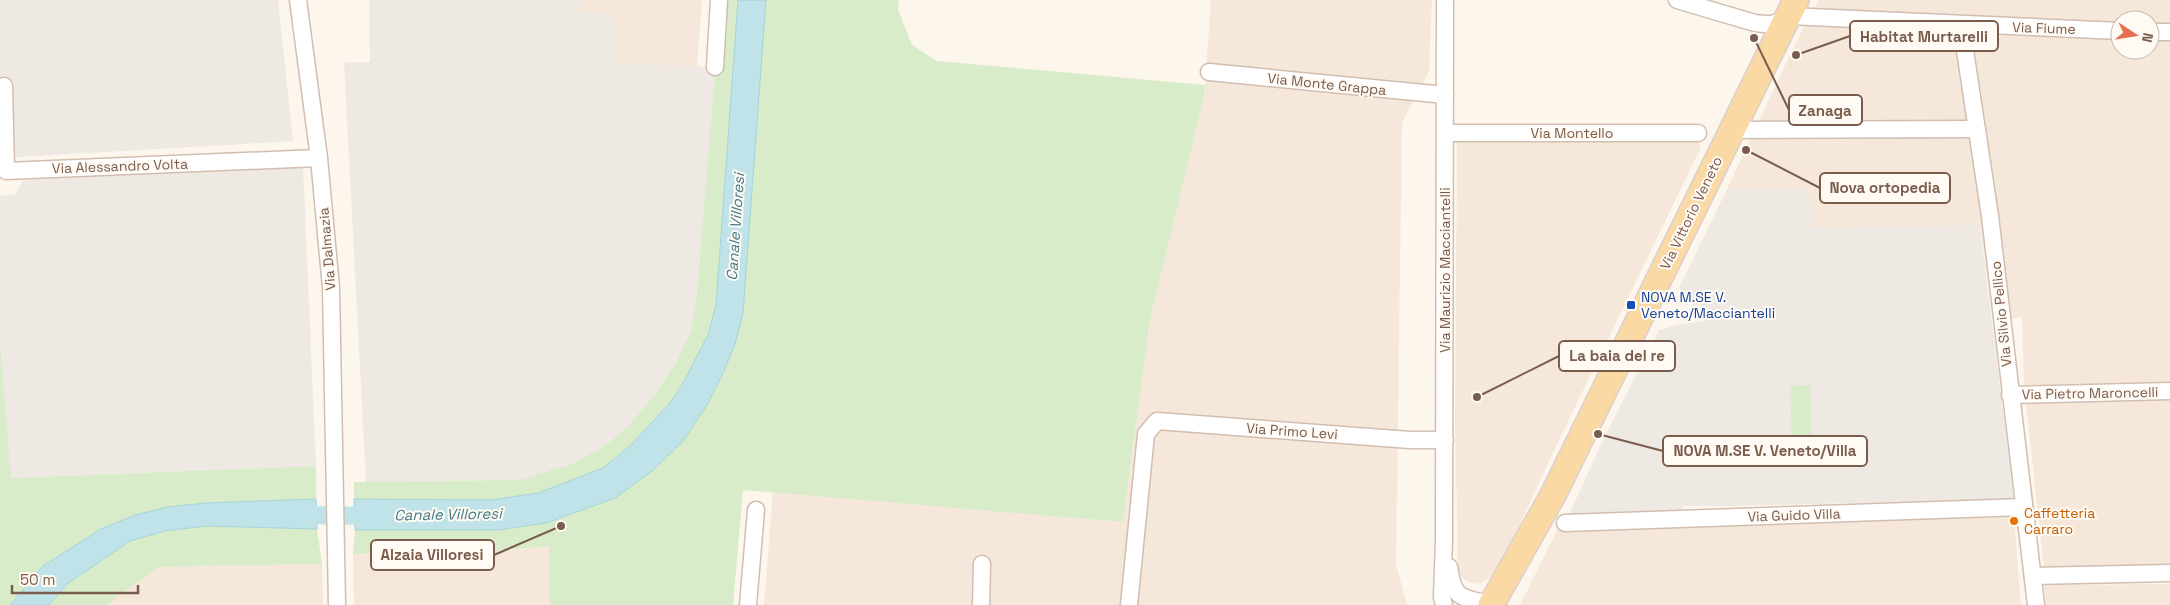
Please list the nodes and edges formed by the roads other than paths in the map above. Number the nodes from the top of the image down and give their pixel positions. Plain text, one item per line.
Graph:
1 (298, 0) edge
2 (719, 0) edge
3 (1445, 0) edge
4 (1677, 0) edge
5 (1792, 8) edge
6 (1961, 24) junction
7 (2110, 30) edge
8 (715, 66) dead end
9 (1209, 72) dead end
10 (4, 86) dead end
11 (1445, 95) junction
12 (1977, 129) junction
13 (1732, 130) junction
14 (1698, 133) dead end
15 (1445, 134) junction
16 (319, 158) junction
17 (2170, 391) edge
18 (2010, 395) junction
19 (1445, 440) junction
20 (1547, 506) junction
21 (2023, 507) junction
22 (756, 510) dead end
23 (1565, 523) dead end
24 (1444, 540) junction
25 (982, 564) dead end
26 (2170, 573) edge
27 (2033, 576) junction
28 (337, 605) edge
29 (748, 605) edge
30 (981, 605) edge
31 (1129, 605) edge
32 (1444, 605) edge
33 (1491, 605) edge
34 (1506, 605) edge
35 (2036, 605) edge

1 - 16 street, Via Dalmazia
2 - 8 street
3 - 11 street, Via Maurizio Macciantelli
4 - 5 street
5 - 6 street, Via Fiume
5 - 13 main road, Via Vittorio Veneto
6 - 7 street, Via Fiume
6 - 12 street, Via Silvio Pellico
9 - 11 street, Via Monte Grappa
10 - 16 street, Via Alessandro Volta
11 - 15 street, Via Maurizio Macciantelli
12 - 13 street
12 - 18 street, Via Silvio Pellico
13 - 20 main road, Via Vittorio Veneto
14 - 15 street, Via Montello
15 - 19 street, Via Maurizio Macciantelli
16 - 28 street, Via Dalmazia
17 - 18 street, Via Pietro Maroncelli
18 - 21 street, Via Silvio Pellico
19 - 24 street, Via Maurizio Macciantelli
19 - 31 street, Via Primo Levi
20 - 33 main road, Via Vittorio Veneto
20 - 34 main road, Via Vittorio Veneto
21 - 23 street, Via Guido Villa
21 - 27 street, Via Silvio Pellico
22 - 29 street
24 - 32 street, Via Maurizio Macciantelli
24 - 33 street, Via Maurizio Macciantelli
25 - 30 street
26 - 27 street
27 - 35 street, Via Silvio Pellico

